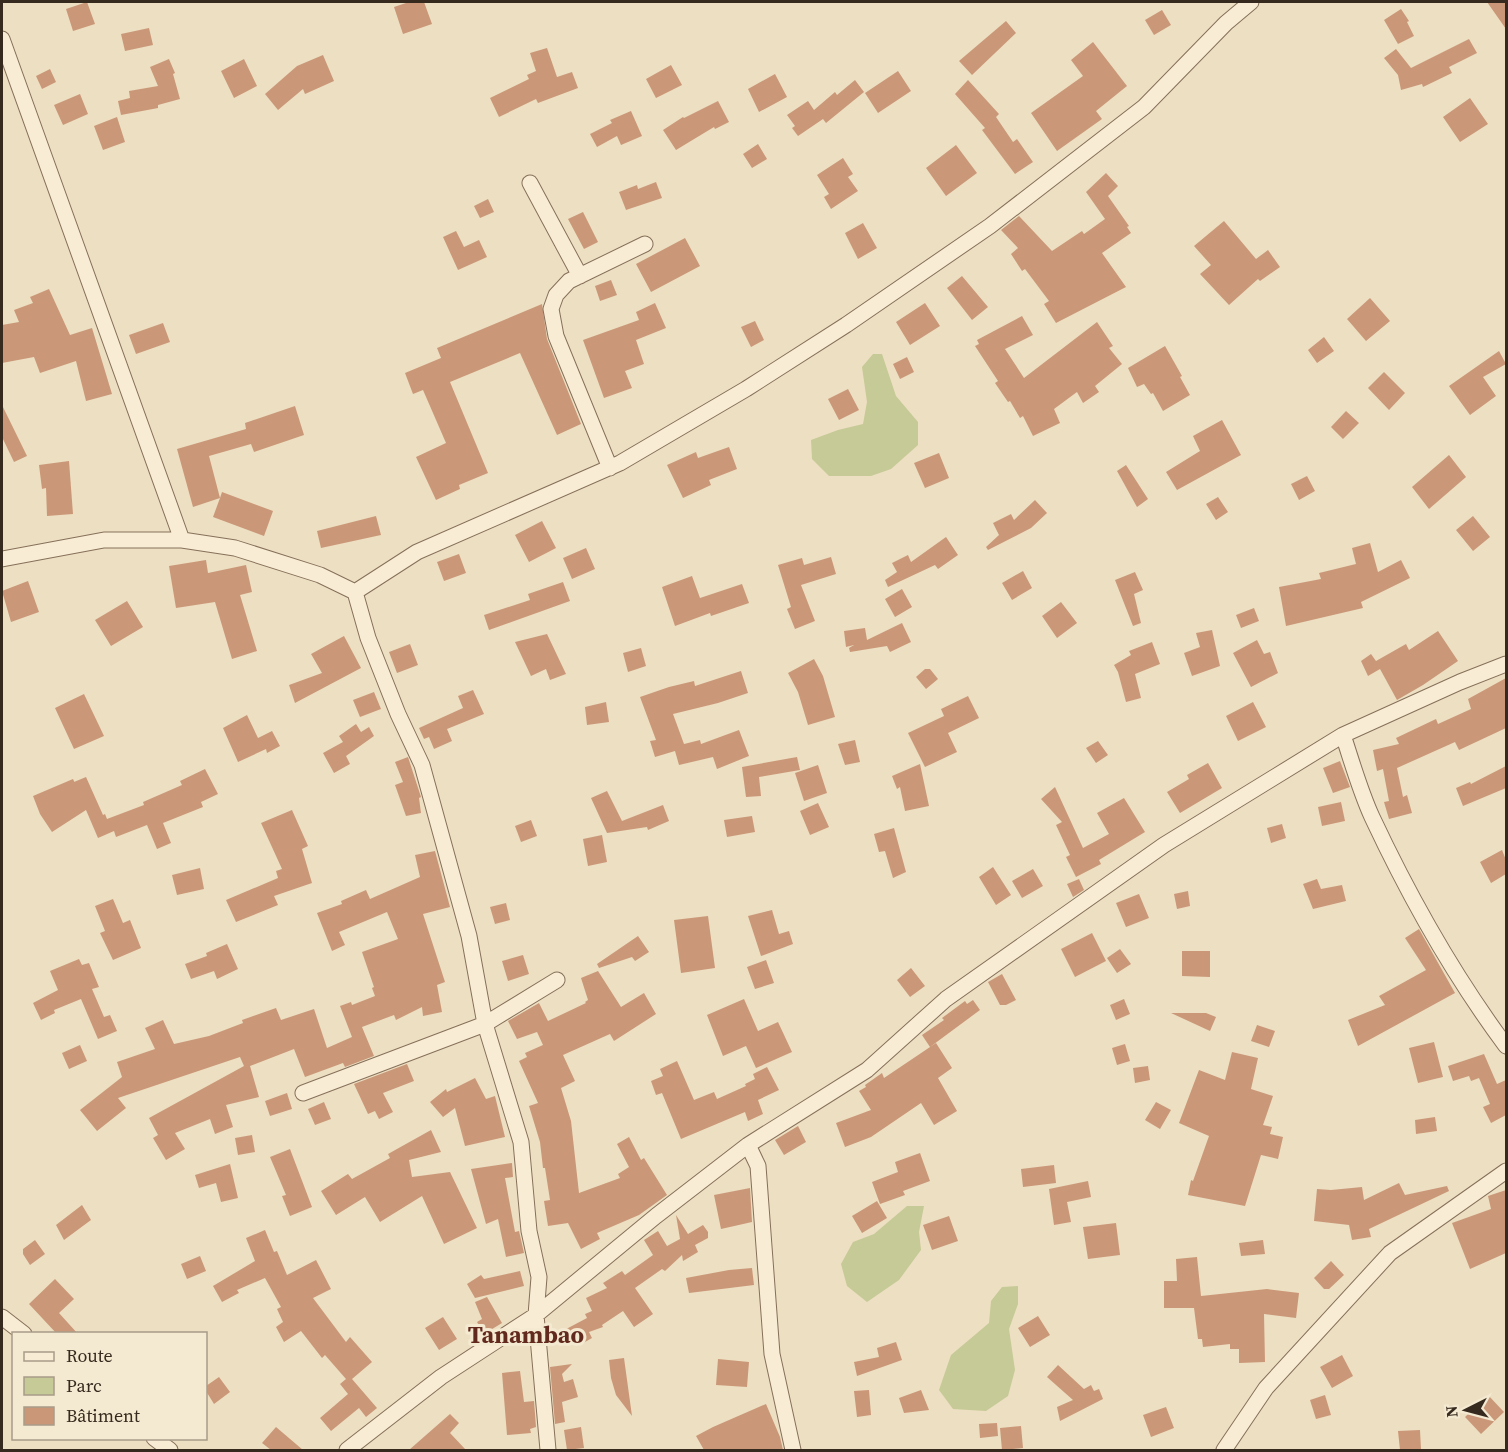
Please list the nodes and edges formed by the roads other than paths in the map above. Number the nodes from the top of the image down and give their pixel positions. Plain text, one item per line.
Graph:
1 (1242, 2) edge
2 (1251, 2) edge
3 (1226, 23) junction
4 (2, 39) edge
5 (530, 183) dead end
6 (645, 244) dead end
7 (580, 276) junction
8 (610, 468) junction
9 (182, 540) junction
10 (2, 559) edge
11 (355, 592) junction
12 (1506, 664) edge
13 (1343, 735) junction
14 (557, 980) dead end
15 (485, 1024) junction
16 (1506, 1046) edge
17 (303, 1093) dead end
18 (748, 1145) junction
19 (1506, 1171) edge
20 (536, 1315) junction
21 (2, 1317) edge
22 (21, 1332) edge
23 (157, 1440) edge
24 (170, 1450) edge
25 (347, 1450) edge
26 (549, 1450) edge
27 (793, 1450) edge
28 (1224, 1450) edge

1 - 3 street
2 - 3 street
3 - 8 street
4 - 9 street
5 - 7 street
6 - 7 street
7 - 8 street
8 - 11 street
9 - 10 street
9 - 11 street
11 - 15 street
12 - 13 street
13 - 16 street
13 - 18 street
14 - 15 street
15 - 17 street
15 - 20 street
18 - 20 street
18 - 27 street
19 - 28 street
20 - 25 street
20 - 26 street
21 - 22 street
23 - 24 street

